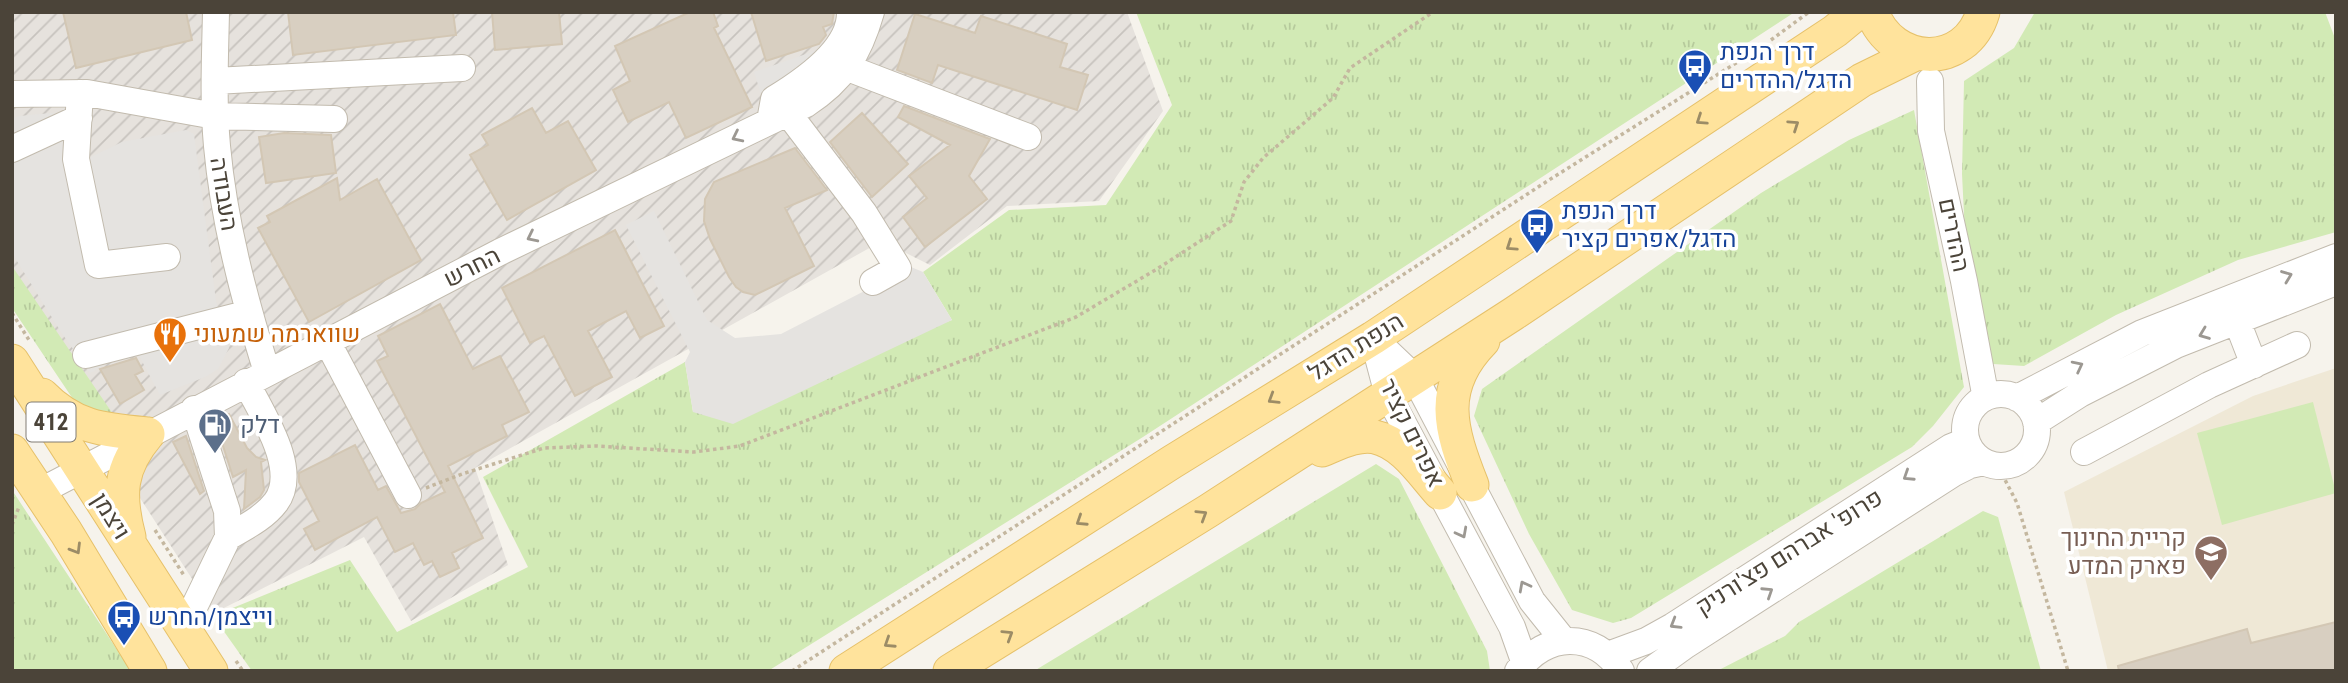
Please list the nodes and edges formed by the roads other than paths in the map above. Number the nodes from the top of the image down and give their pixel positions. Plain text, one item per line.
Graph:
1 (216, 12) edge
2 (849, 12) edge
3 (871, 12) edge
4 (1858, 12) edge
5 (1872, 12) edge
6 (1983, 12) edge
7 (850, 64) junction
8 (1923, 67) junction
9 (462, 68) dead end
10 (215, 81) junction
11 (12, 94) edge
12 (79, 106) junction
13 (215, 116) junction
14 (779, 117) junction
15 (334, 119) dead end
16 (1028, 138) dead end
17 (12, 149) edge
18 (167, 257) dead end
19 (2336, 257) edge
20 (873, 282) dead end
21 (2336, 282) edge
22 (249, 313) junction
23 (1513, 314) junction
24 (2237, 321) junction
25 (1373, 338) junction
26 (327, 341) junction
27 (2297, 345) dead end
28 (86, 355) dead end
29 (2254, 365) junction
30 (16, 368) edge
31 (256, 377) junction
32 (1401, 386) junction
33 (1984, 388) dead end
34 (2017, 398) junction
35 (194, 410) junction
36 (2036, 422) junction
37 (148, 434) junction
38 (1966, 441) junction
39 (12, 451) edge
40 (2084, 452) dead end
41 (1991, 464) junction
42 (1277, 466) junction
43 (81, 469) junction
44 (1456, 489) junction
45 (39, 492) junction
46 (408, 495) road end
47 (228, 537) junction
48 (132, 550) junction
49 (183, 630) junction
50 (1564, 641) junction
51 (1614, 663) edge
52 (1521, 666) edge
53 (150, 671) edge
54 (211, 671) edge
55 (846, 671) edge
56 (950, 671) edge
57 (1650, 671) edge

1 - 10 street, העבודה
2 - 14 street
3 - 7 street, החרש
4 -> 25 main road, הנפת הדגל
5 - 8 main road
6 - 8 main road
7 - 14 street, החרש
7 - 16 street
23 -> 8 main road
8 - 33 street, ההדרים
9 - 10 street
10 - 13 street, העבודה
11 - 12 street
12 - 13 street
12 - 17 street
12 - 18 street
13 - 15 street
13 - 22 street, העבודה
14 - 20 street
14 -> 26 street, החרש
34 -> 19 street
21 - 24 street
22 - 28 street
22 - 31 street, העבודה
23 - 32 main road
23 - 44 main road
24 - 29 street
24 -> 36 street
25 - 32 street, אפרים קציר
25 -> 55 main road, הנפת הדגל
26 - 31 street, החרש
26 - 46 street
27 - 29 street
29 - 40 street
30 - 37 main road
30 - 43 main road, ויצמן / 412
31 - 35 street, החרש
31 - 47 street, העבודה
32 - 42 main road
32 - 44 street, אפרים קציר
34 - 36 street
34 - 38 street
35 - 37 street, החרש
35 - 47 street
36 - 41 street
37 - 43 street, החרש
37 - 48 main road
38 - 41 street
38 -> 51 street, פרופ' אברהם פצ'ורניק
39 - 45 main road, ויצמן / 412
57 -> 41 street, פרופ' אברהם פצ'ורניק
42 - 44 main road
56 -> 42 main road
43 - 45 street, החרש
43 - 48 main road, ויצמן / 412
50 -> 44 street, אפרים קציר
44 -> 52 street, אפרים קציר
45 -> 53 main road, ויצמן / 412
47 - 49 street
48 - 49 main road, ויצמן / 412
49 - 54 main road, ויצמן / 412
50 - 51 street
50 - 52 street

